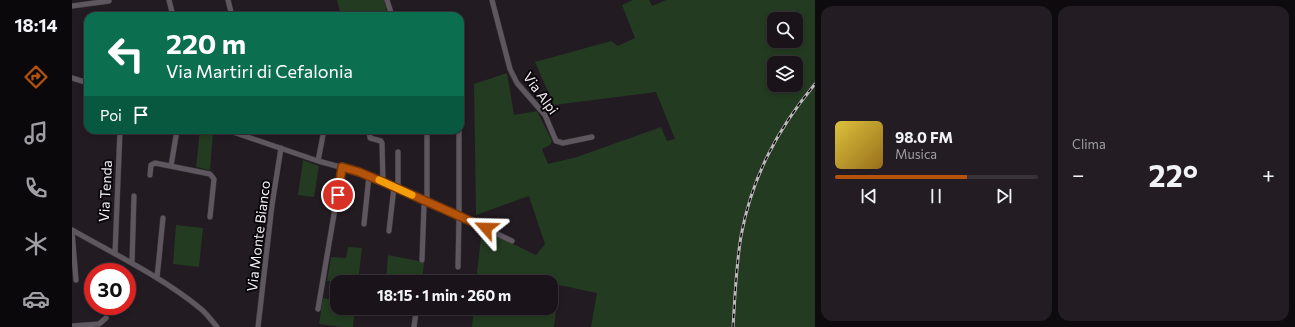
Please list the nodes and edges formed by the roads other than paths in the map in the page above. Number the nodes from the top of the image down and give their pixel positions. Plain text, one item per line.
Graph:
1 (169, 0) edge
2 (228, 0) edge
3 (387, 0) edge
4 (492, 0) edge
5 (109, 1) edge
6 (72, 6) edge
7 (172, 12) edge
8 (231, 12) edge
9 (391, 12) edge
10 (72, 78) edge
11 (84, 82) edge
12 (120, 134) edge
13 (176, 134) edge
14 (242, 134) edge
15 (323, 134) edge
16 (370, 134) edge
17 (428, 134) edge
18 (459, 134) edge
19 (592, 137) dead end
20 (281, 148) junction
21 (398, 152) dead end
22 (318, 161) junction
23 (171, 166) junction
24 (342, 167) junction
25 (150, 175) dead end
26 (369, 176) junction
27 (383, 182) junction
28 (396, 188) junction
29 (134, 196) dead end
30 (427, 202) junction
31 (459, 216) junction
32 (210, 217) dead end
33 (163, 218) dead end
34 (364, 224) dead end
35 (389, 230) dead end
36 (72, 231) edge
37 (512, 241) dead end
38 (114, 254) junction
39 (422, 260) dead end
40 (132, 263) joint
41 (136, 265) edge
42 (458, 267) dead end
43 (157, 278) junction
44 (76, 280) dead end
45 (318, 309) dead end
46 (416, 315) edge
47 (106, 318) dead end
48 (72, 326) edge
49 (217, 327) edge
50 (258, 327) edge
51 (414, 327) edge

1 - 7 street
2 - 8 street
3 - 9 street
4 - 19 street, Via Alpi
5 - 6 street
10 - 11 street
12 - 38 street, Via Tenda
13 - 23 street
14 - 20 street
15 - 22 street
16 - 27 street
17 - 30 street
18 - 31 street
20 - 22 street
20 - 50 street, Via Monte Bianco
21 - 28 street
22 - 24 street
23 - 25 street
23 - 32 street
24 - 26 street
24 - 45 street
26 - 27 street
26 - 34 street
27 - 28 street
28 - 30 street
28 - 35 street
29 - 40 street
30 - 31 street
30 - 39 street
31 - 37 street
31 - 42 street
33 - 43 street
36 - 38 street
36 - 44 street
38 - 40 street
41 - 43 street
43 - 49 street
46 - 51 street
47 - 48 street

